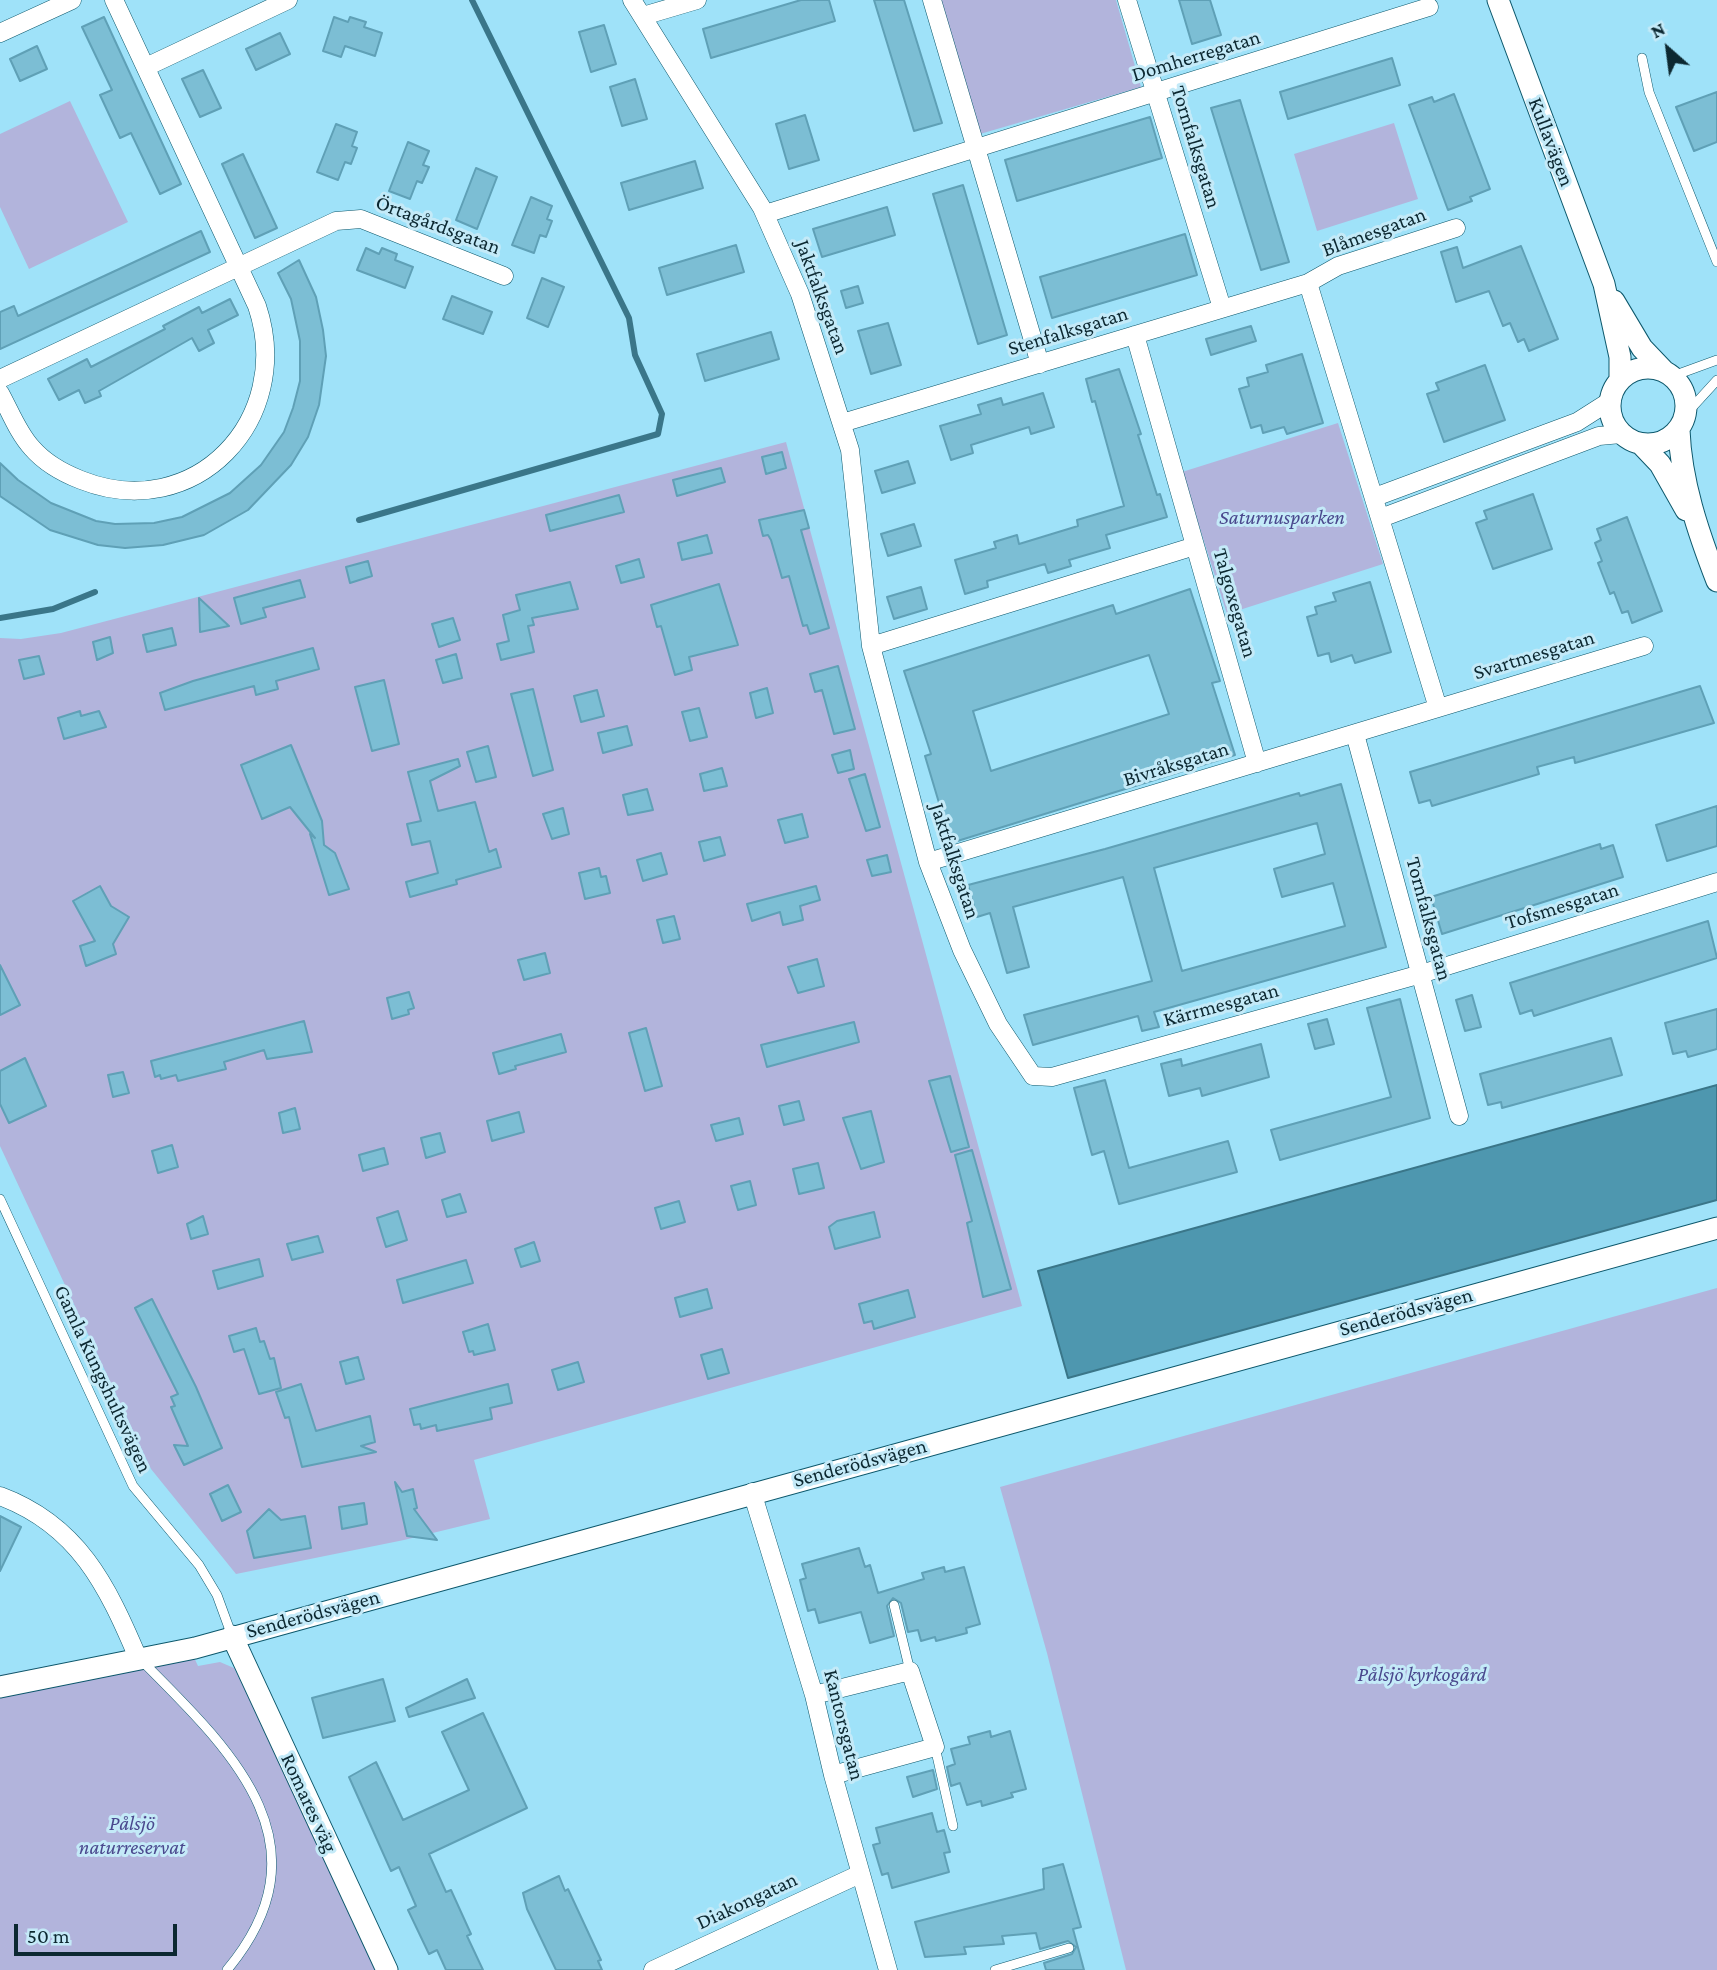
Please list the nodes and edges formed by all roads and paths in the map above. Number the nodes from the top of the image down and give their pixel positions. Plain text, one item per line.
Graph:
1 (72, 0) edge
2 (114, 0) edge
3 (288, 0) edge
4 (632, 0) edge
5 (697, 0) edge
6 (932, 0) edge
7 (1127, 0) edge
8 (1498, 0) edge
9 (1429, 7) dead end
10 (643, 16) junction
11 (0, 33) edge
12 (1642, 58) dead end
13 (146, 67) junction
14 (1156, 93) junction
15 (976, 148) junction
16 (765, 214) junction
17 (1456, 228) dead end
18 (1717, 262) edge
19 (239, 268) junction
20 (504, 276) dead end
21 (1308, 283) junction
22 (1604, 284) junction
23 (1222, 308) junction
24 (1135, 335) junction
25 (1717, 360) edge
26 (1040, 364) junction
27 (1668, 373) junction
28 (0, 379) edge
29 (1620, 380) junction
30 (1717, 380) edge
31 (0, 393) edge
32 (1610, 401) junction
33 (1683, 422) junction
34 (842, 423) junction
35 (1621, 434) junction
36 (1641, 444) junction
37 (1375, 497) junction
38 (1381, 518) junction
39 (1698, 530) junction
40 (1195, 547) junction
41 (1717, 581) edge
42 (871, 646) junction
43 (1644, 646) dead end
44 (1438, 708) junction
45 (1355, 734) junction
46 (1257, 763) junction
47 (928, 862) junction
48 (1717, 882) edge
49 (1421, 974) junction
50 (1033, 1076) joint
51 (1458, 1116) dead end
52 (0, 1199) edge
53 (1717, 1228) edge
54 (752, 1492) junction
55 (0, 1496) edge
56 (894, 1605) dead end
57 (232, 1636) junction
58 (138, 1658) junction
59 (910, 1671) junction
60 (0, 1687) edge
61 (814, 1695) junction
62 (934, 1747) junction
63 (833, 1775) junction
64 (953, 1826) dead end
65 (860, 1874) junction
66 (1069, 1948) dead end
67 (227, 1970) edge
68 (387, 1970) edge
69 (653, 1970) edge
70 (888, 1970) edge
71 (995, 1970) edge

1 - 11 street
2 - 13 street
3 - 13 street
4 - 10 street, Jaktfalksgatan
5 - 10 street
6 - 15 street
7 - 14 street, Tornfalksgatan
8 - 22 street, Kullavägen
9 - 14 street, Domherregatan
10 - 16 street, Jaktfalksgatan
12 - 18 lane
13 - 19 street
14 - 15 street, Domherregatan
14 - 23 street, Tornfalksgatan
15 - 16 street, Domherregatan
15 - 26 street
16 - 34 street, Jaktfalksgatan
17 - 21 street, Blåmesgatan
19 - 20 street, Örtagårdsgatan
19 - 28 street, Örtagårdsgatan
19 - 31 street
21 - 23 street, Stenfalksgatan
21 - 37 street
22 - 27 street, Kullavägen
22 - 29 street, Kullavägen
23 - 24 street, Stenfalksgatan
24 - 26 street, Stenfalksgatan
24 - 40 street, Talgoxegatan
25 - 27 lane
26 - 34 street, Stenfalksgatan
27 - 29 street
27 - 33 street, Kullavägen
29 - 32 street, Kullavägen
30 - 33 lane
32 - 35 street
32 - 37 street
33 - 36 street
33 - 39 street, Kullavägen
34 - 42 street, Jaktfalksgatan
35 - 36 street, Kullavägen
35 - 38 street
36 - 39 street, Kullavägen
37 - 38 street
38 - 44 street
39 - 41 street, Kullavägen
40 - 42 street
40 - 46 street, Talgoxegatan
42 - 47 street, Jaktfalksgatan
43 - 44 street, Svartmesgatan
44 - 45 street, Bivråksgatan
45 - 46 street, Bivråksgatan
45 - 49 street, Tornfalksgatan
46 - 47 street, Bivråksgatan
47 - 50 street, Jaktfalksgatan
48 - 49 street, Tofsmesgatan
49 - 50 street, Kärrmesgatan
49 - 51 street, Tornfalksgatan
52 - 57 lane, Gamla Kungshultsvägen
53 - 54 street, Senderödsvägen
54 - 57 street, Senderödsvägen
54 - 61 street, Kantorsgatan
55 - 58 street
56 - 59 lane
57 - 58 street, Senderödsvägen
57 - 68 street, Romares väg
58 - 60 street, Senderödsvägen
58 - 67 lane
59 - 61 street
59 - 62 street
61 - 63 street, Kantorsgatan
62 - 63 street
62 - 64 lane
63 - 65 street, Kantorsgatan
65 - 69 street, Diakongatan
65 - 70 street, Kantorsgatan
66 - 71 lane

